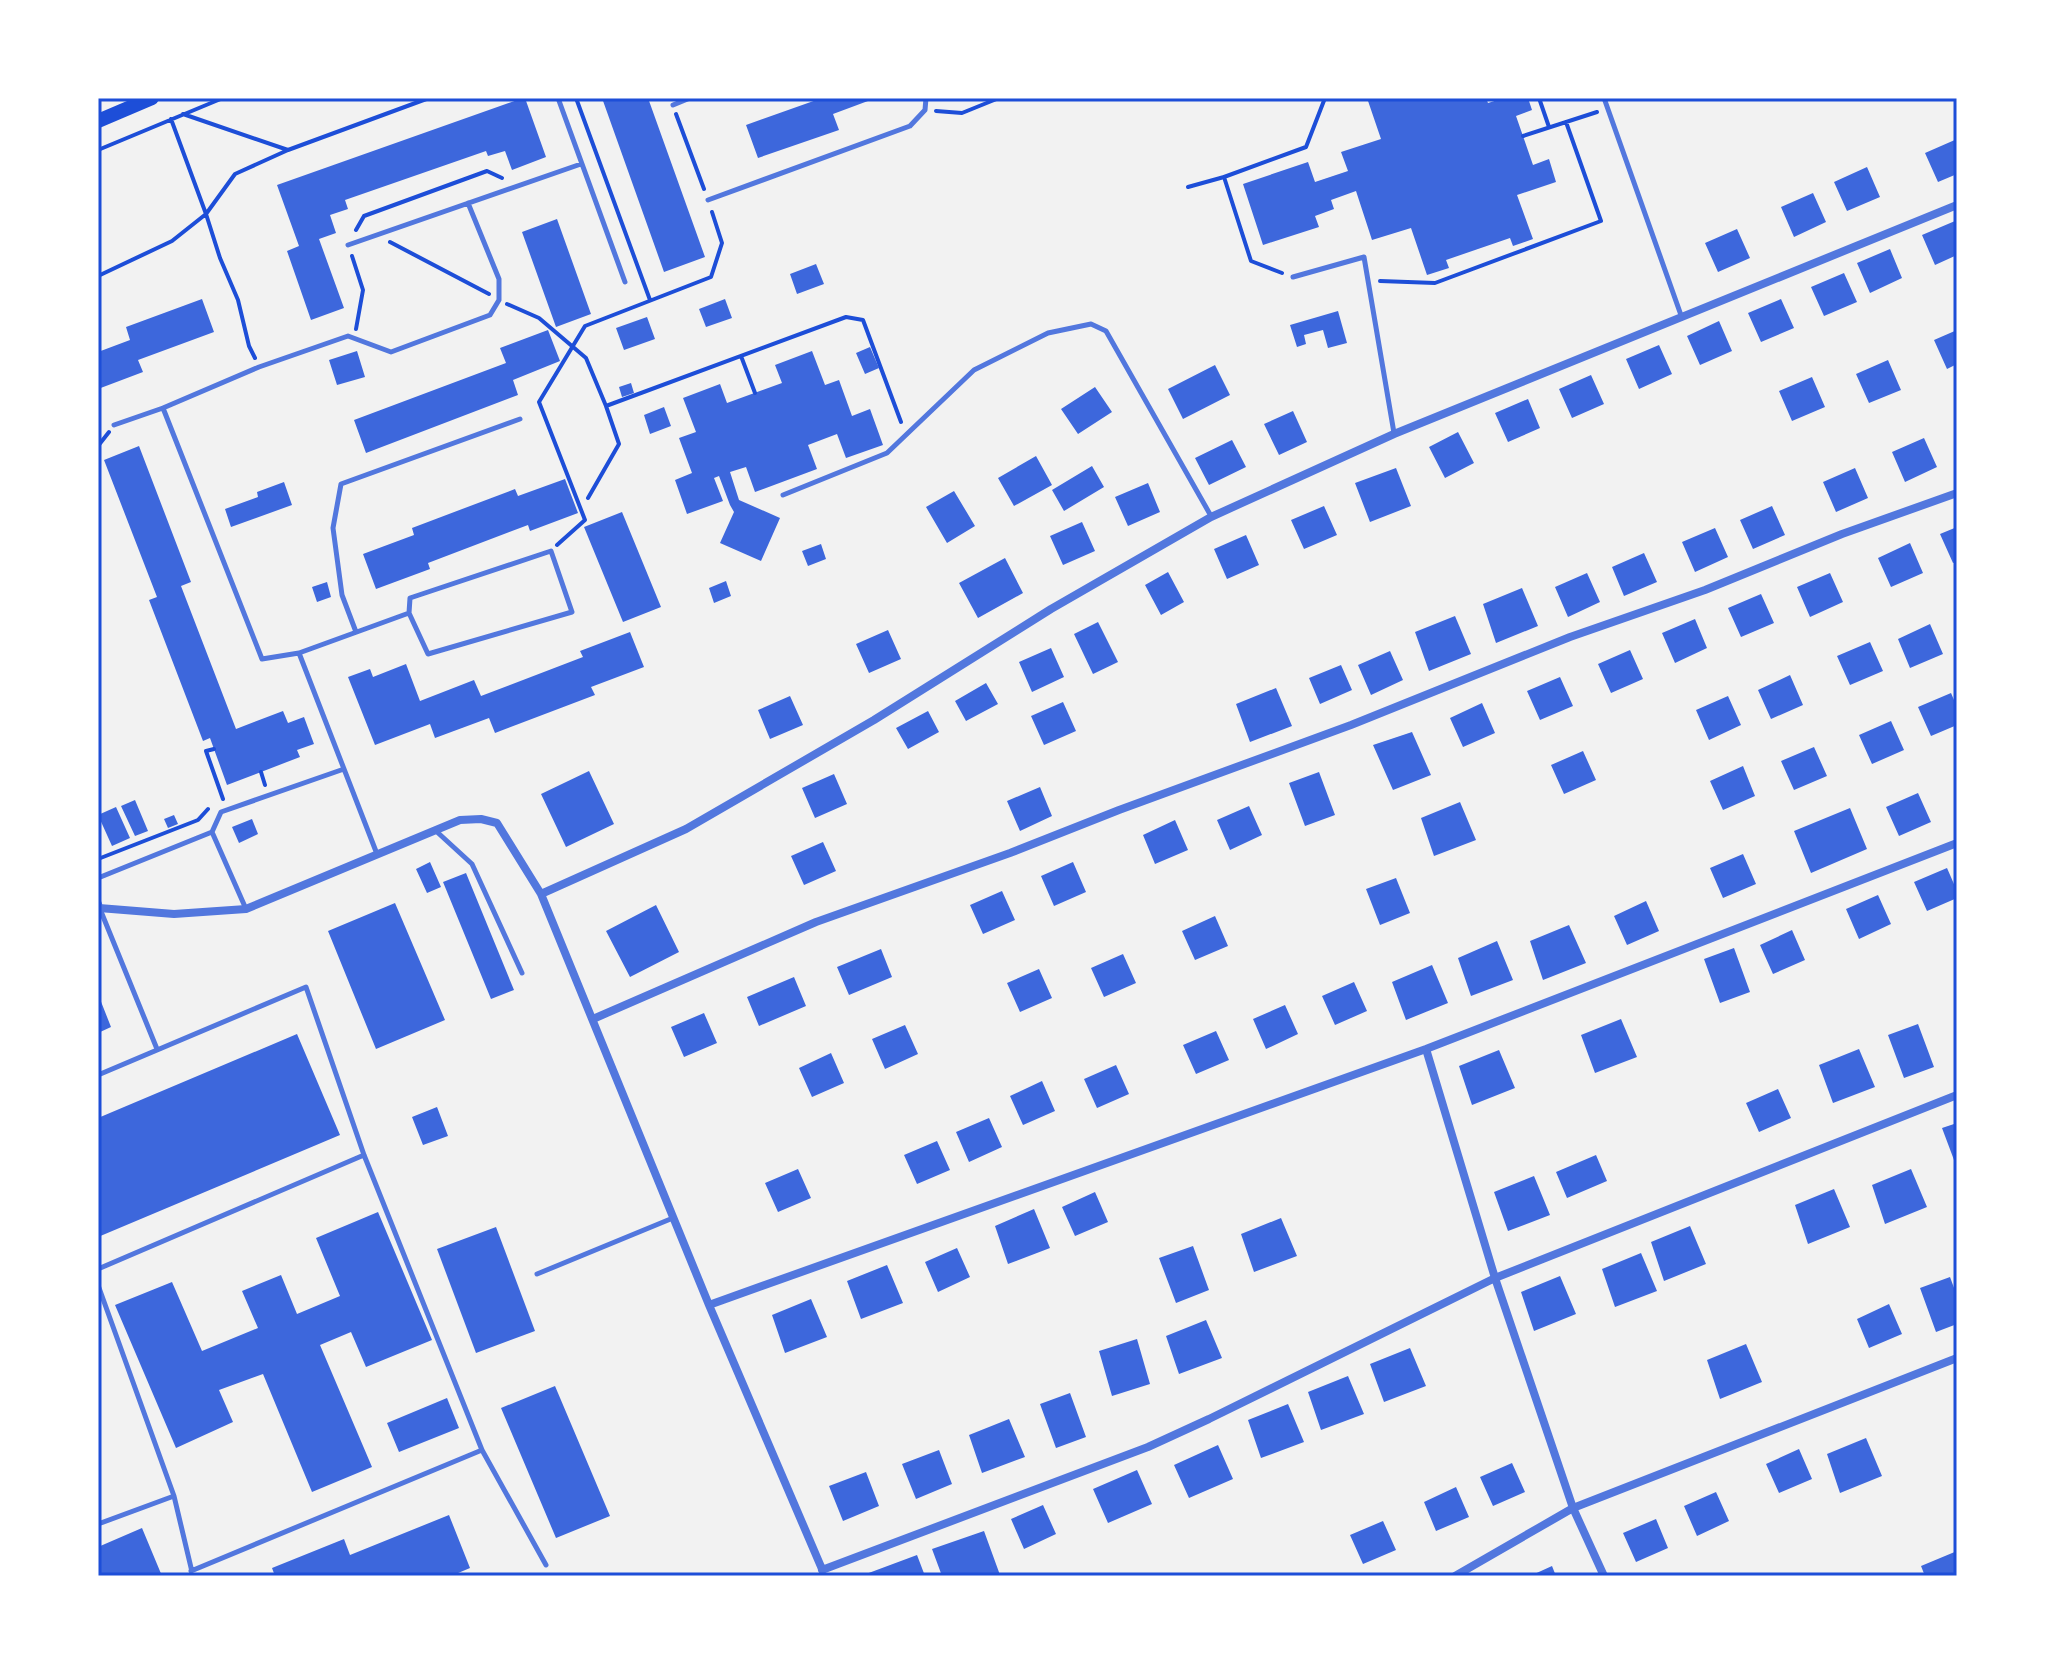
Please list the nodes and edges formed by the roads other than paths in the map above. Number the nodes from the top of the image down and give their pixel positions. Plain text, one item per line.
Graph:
1 (152, 98) edge
2 (558, 98) edge
3 (690, 98) edge
4 (926, 98) edge
5 (1604, 98) edge
6 (673, 105) road end
7 (98, 121) edge
8 (581, 164) junction
9 (708, 200) road end
10 (468, 203) junction
11 (1957, 205) edge
12 (348, 245) dead end
13 (1293, 277) road end
14 (625, 282) dead end
15 (1682, 318) junction
16 (163, 408) junction
17 (520, 419) dead end
18 (114, 425) dead end
19 (1394, 434) junction
20 (1957, 493) edge
21 (783, 495) dead end
22 (1211, 517) junction
23 (409, 613) junction
24 (356, 632) junction
25 (299, 653) junction
26 (344, 769) junction
27 (435, 831) junction
28 (212, 832) junction
29 (1957, 843) edge
30 (377, 855) junction
31 (98, 878) edge
32 (541, 894) junction
33 (99, 906) edge
34 (246, 909) junction
35 (522, 973) dead end
36 (593, 1019) junction
37 (157, 1049) junction
38 (1426, 1049) junction
39 (98, 1075) edge
40 (1957, 1095) edge
41 (364, 1155) junction
42 (674, 1218) junction
43 (98, 1269) edge
44 (537, 1274) dead end
45 (1495, 1278) junction
46 (98, 1285) edge
47 (709, 1305) junction
48 (1957, 1358) edge
49 (482, 1450) junction
50 (174, 1496) junction
51 (1573, 1508) junction
52 (98, 1524) edge
53 (546, 1565) dead end
54 (192, 1573) edge
55 (824, 1573) edge
56 (1455, 1576) edge
57 (1604, 1576) edge

1 - 7 main road
2 - 8 lane
3 - 6 lane
4 - 9 lane
5 - 15 lane
8 - 10 lane
8 - 14 lane
10 - 12 lane
10 - 16 lane
11 - 15 street
13 - 19 lane
15 - 19 street
16 - 18 lane
16 - 25 lane
17 - 24 lane
19 - 22 street
20 - 36 street
21 - 22 lane
22 - 32 street
23 - 23 lane
23 - 24 lane
24 - 25 lane
25 - 26 lane
26 - 28 lane
26 - 30 lane
27 - 30 street
27 - 32 street
27 - 35 lane
28 - 31 lane
28 - 34 lane
29 - 38 street
30 - 34 street
32 - 36 street
33 - 34 street
33 - 37 lane
36 - 42 street
37 - 39 lane
37 - 41 lane
38 - 45 street
38 - 47 street
40 - 45 street
41 - 43 lane
41 - 49 lane
42 - 44 lane
42 - 47 street
45 - 51 street
45 - 55 street
46 - 50 lane
47 - 55 street
48 - 51 street
49 - 53 lane
49 - 54 lane
50 - 52 lane
50 - 54 lane
51 - 56 street
51 - 57 street

